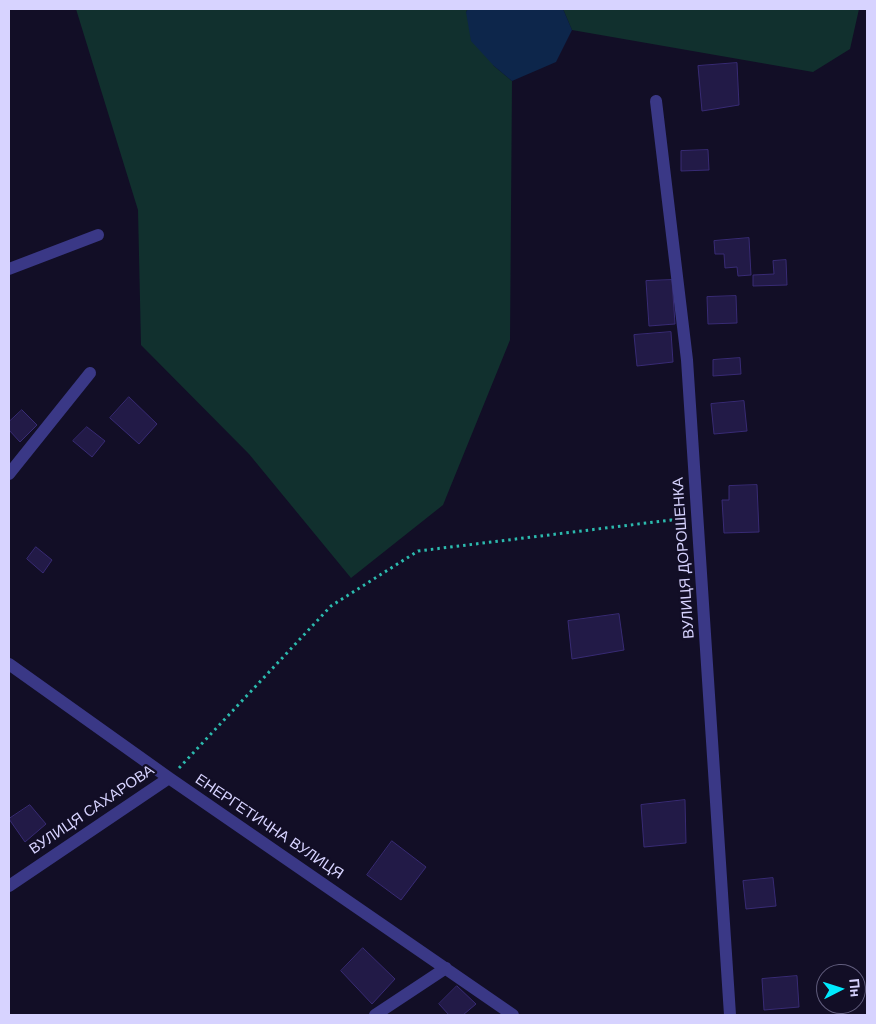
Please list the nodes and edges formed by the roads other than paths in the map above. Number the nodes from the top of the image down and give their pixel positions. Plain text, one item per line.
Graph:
1 (656, 101) dead end
2 (98, 235) dead end
3 (9, 269) edge
4 (90, 373) dead end
5 (9, 474) edge
6 (9, 664) edge
7 (169, 778) junction
8 (9, 886) edge
9 (446, 968) junction
10 (375, 1015) edge
11 (513, 1015) edge
12 (730, 1015) edge

1 - 12 street, ВУЛИЦЯ ДОРОШЕНКА
2 - 3 street
4 - 5 street
6 - 7 street, ЕНЕРГЕТИЧНА ВУЛИЦЯ
7 - 8 street, ВУЛИЦЯ САХАРОВА
7 - 9 street, ЕНЕРГЕТИЧНА ВУЛИЦЯ
9 - 10 street
9 - 11 street, ЕНЕРГЕТИЧНА ВУЛИЦЯ

